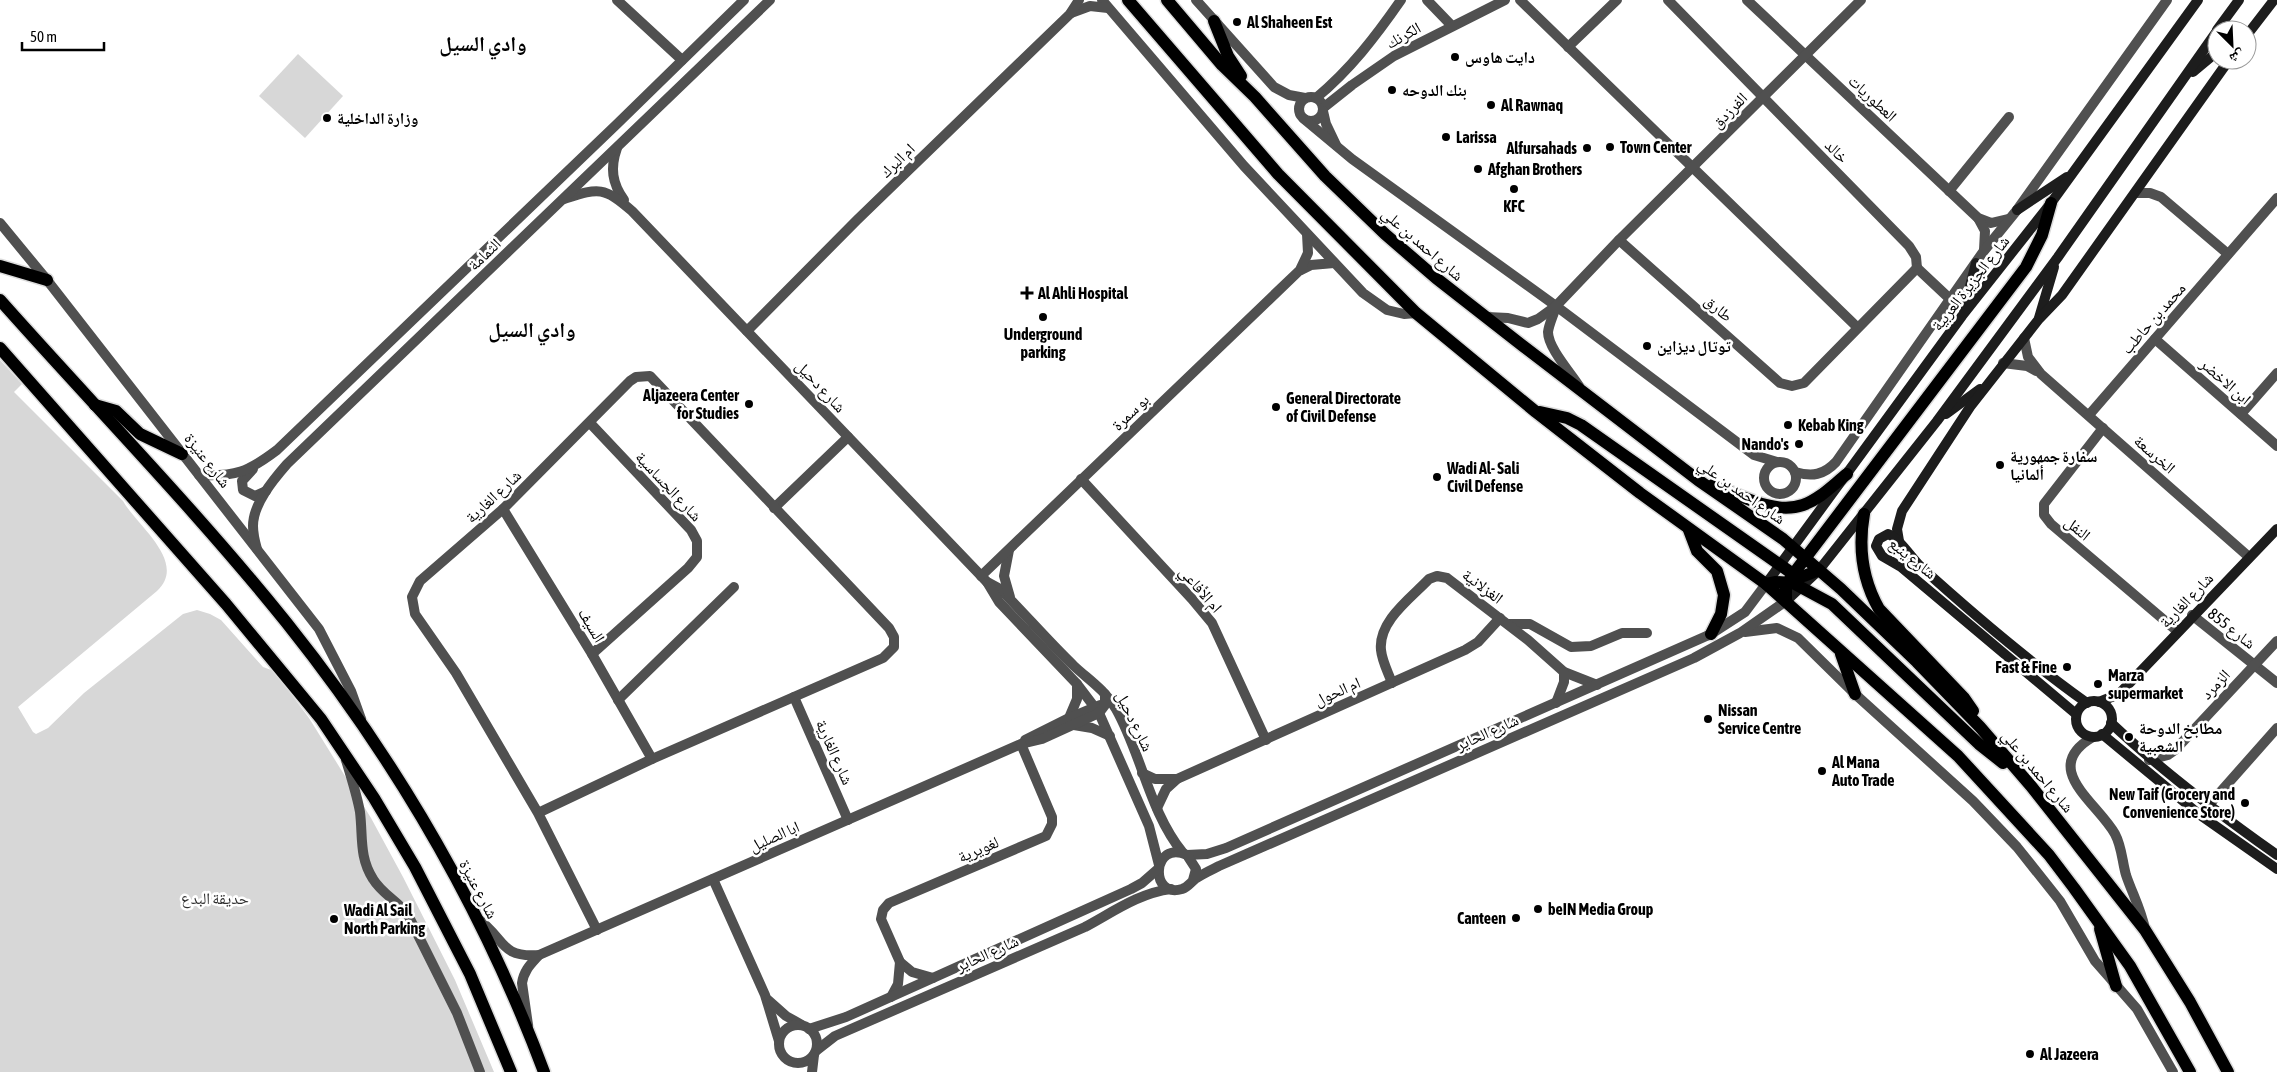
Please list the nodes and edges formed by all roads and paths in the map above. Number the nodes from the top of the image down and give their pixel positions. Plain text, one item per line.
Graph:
1 (617, 0) edge
2 (744, 0) edge
3 (770, 0) edge
4 (1079, 0) edge
5 (1128, 0) edge
6 (1167, 0) edge
7 (1196, 0) edge
8 (1401, 0) edge
9 (1428, 0) edge
10 (1505, 0) edge
11 (1520, 0) edge
12 (1617, 0) edge
13 (1668, 0) edge
14 (1748, 0) edge
15 (1861, 0) edge
16 (2167, 0) edge
17 (2198, 0) edge
18 (2239, 0) edge
19 (2274, 0) edge
20 (1105, 4) edge
21 (2272, 9) edge
22 (1070, 14) junction
23 (2224, 20) edge
24 (1214, 21) junction
25 (2257, 25) edge
26 (1452, 26) junction
27 (2207, 44) edge
28 (1568, 47) junction
29 (1804, 54) junction
30 (682, 60) junction
31 (2207, 61) edge
32 (2222, 70) edge
33 (2176, 88) junction
34 (1255, 97) junction
35 (1763, 97) junction
36 (1305, 98) junction
37 (1316, 98) junction
38 (1323, 109) junction
39 (2009, 117) dead end
40 (1304, 119) junction
41 (1336, 146) junction
42 (617, 148) junction
43 (1692, 168) junction
44 (2070, 175) junction
45 (1949, 191) junction
46 (2135, 193) junction
47 (2277, 198) edge
48 (564, 199) junction
49 (2051, 203) junction
50 (2017, 210) junction
51 (632, 211) junction
52 (1978, 218) junction
53 (2009, 219) junction
54 (0, 223) edge
55 (1306, 234) junction
56 (1619, 240) junction
57 (1983, 252) junction
58 (2228, 254) junction
59 (2058, 257) junction
60 (1976, 262) junction
61 (1334, 263) junction
62 (0, 266) edge
63 (1918, 268) junction
64 (1300, 270) junction
65 (47, 280) junction
66 (1950, 299) junction
67 (0, 300) edge
68 (1556, 306) junction
69 (1416, 313) junction
70 (1962, 316) junction
71 (1487, 318) junction
72 (2039, 319) junction
73 (1858, 327) junction
74 (747, 330) junction
75 (2024, 338) junction
76 (2155, 339) junction
77 (0, 348) edge
78 (2003, 363) junction
79 (2277, 373) edge
80 (2041, 374) junction
81 (1990, 382) junction
82 (1581, 389) junction
83 (94, 405) junction
84 (1536, 412) junction
85 (2241, 414) junction
86 (2089, 415) junction
87 (1937, 420) junction
88 (590, 423) junction
89 (2103, 428) junction
90 (848, 437) junction
91 (2277, 446) edge
92 (182, 454) junction
93 (1754, 455) junction
94 (261, 461) junction
95 (1777, 462) junction
96 (1764, 472) junction
97 (1795, 472) junction
98 (1847, 474) junction
99 (199, 475) junction
100 (1080, 480) junction
101 (1698, 480) junction
102 (268, 489) junction
103 (503, 508) junction
104 (774, 508) junction
105 (1864, 514) junction
106 (2277, 529) edge
107 (1689, 530) junction
108 (1899, 541) junction
109 (1792, 547) junction
110 (1010, 548) junction
111 (257, 550) junction
112 (2249, 557) junction
113 (1805, 558) junction
114 (1778, 565) junction
115 (1819, 570) junction
116 (1791, 578) junction
117 (984, 579) junction
118 (1766, 584) junction
119 (734, 587) dead end
120 (1801, 587) junction
121 (1786, 601) junction
122 (1012, 602) junction
123 (2192, 615) junction
124 (1504, 621) junction
125 (2177, 631) junction
126 (1647, 633) dead end
127 (1740, 633) junction
128 (1711, 634) junction
129 (2277, 641) edge
130 (1840, 652) junction
131 (592, 654) junction
132 (2254, 664) junction
133 (1564, 672) junction
134 (1392, 683) junction
135 (2277, 683) edge
136 (1077, 684) junction
137 (1597, 684) junction
138 (1104, 692) junction
139 (1855, 694) junction
140 (2119, 694) junction
141 (794, 696) junction
142 (618, 700) junction
143 (2086, 702) junction
144 (2099, 702) junction
145 (1556, 703) junction
146 (1100, 708) junction
147 (1116, 709) junction
148 (2076, 714) junction
149 (2111, 720) junction
150 (1071, 721) junction
151 (2277, 728) edge
152 (367, 731) junction
153 (1110, 736) junction
154 (2098, 736) junction
155 (1266, 740) junction
156 (1021, 744) junction
157 (1994, 744) junction
158 (345, 754) junction
159 (652, 759) junction
160 (2149, 760) junction
161 (1142, 773) junction
162 (1177, 780) junction
163 (2031, 786) junction
164 (2208, 806) junction
165 (1157, 808) junction
166 (538, 813) junction
167 (2200, 815) junction
168 (848, 820) junction
169 (1185, 854) junction
170 (2277, 855) edge
171 (1159, 867) junction
172 (2277, 869) edge
173 (713, 879) junction
174 (1194, 880) junction
175 (1171, 889) junction
176 (478, 919) junction
177 (2097, 919) junction
178 (597, 930) junction
179 (2145, 930) junction
180 (539, 955) junction
181 (900, 962) junction
182 (933, 978) junction
183 (2116, 986) junction
184 (764, 995) junction
185 (891, 997) junction
186 (806, 1027) junction
187 (528, 1030) junction
188 (779, 1041) junction
189 (815, 1053) junction
190 (788, 1061) junction
191 (480, 1072) edge
192 (511, 1072) edge
193 (544, 1072) edge
194 (796, 1072) edge
195 (812, 1072) edge
196 (2173, 1072) edge
197 (2190, 1072) edge
198 (2228, 1072) edge

1 - 30 street
2 - 30 street, الثمامة
3 - 42 street, الثمامة
4 - 22 street, ام البرك
5 - 69 main road
6 - 34 main road, شارع احمد بن علي
7 - 24 street
8 - 37 street, الكرنك
9 - 26 street
10 - 26 street, الكرنك
11 - 28 street
12 - 28 street
13 - 35 street, خالد
14 - 29 street, العطوريات
15 - 29 street, الفرزدق
16 - 50 street, شارع الجزيرة العربية
17 - 44 street, شارع الجزيرة العربية
18 - 23 street
19 - 21 street
20 - 22 street, ام البرك
20 - 55 street
21 - 25 street
22 - 74 street, ام البرك
24 - 34 main road
24 - 36 street
26 - 38 street, الكرنك
27 - 33 street
28 - 43 street
29 - 35 street, الفرزدق
29 - 45 street, العطوريات
30 - 94 street, الثمامة
31 - 33 street
32 - 46 street
33 - 59 street
34 - 71 main road, شارع احمد بن علي
35 - 43 street, الفرزدق
35 - 63 street, خالد
36 - 37 street
36 - 40 street
37 - 38 street
38 - 40 street
38 - 41 street, شارع احمد بن علي
39 - 45 street
40 - 41 street, شارع احمد بن علي
41 - 68 street, شارع احمد بن علي
42 - 48 street, الثمامة
42 - 51 street, شارع دحيل
43 - 56 street, الفرزدق
43 - 73 street
44 - 49 street, شارع الجزيرة العربية
44 - 50 street
45 - 52 street, العطوريات
46 - 58 street
46 - 72 street
47 - 58 street, محمد بن حاطب
48 - 51 street, شارع دحيل
48 - 102 street, الثمامة
49 - 70 street, شارع الجزيرة العربية
49 - 113 main road
50 - 53 street, شارع الجزيرة العربية
51 - 74 street, شارع دحيل
52 - 53 street
52 - 57 street
53 - 57 street, شارع الجزيرة العربية
54 - 65 street, شارع عنيزة
55 - 61 street
55 - 64 street, بو سمرة
56 - 68 street, الفرزدق
56 - 73 street, طارق
57 - 60 street, شارع الجزيرة العربية
58 - 76 street, محمد بن حاطب
59 - 72 street
59 - 87 street
60 - 66 street, شارع الجزيرة العربية
60 - 70 street
61 - 64 street, بو سمرة
61 - 69 street
62 - 65 main road
63 - 66 street
63 - 73 street
64 - 100 street, بو سمرة
65 - 92 street, شارع عنيزة
66 - 97 street, شارع الجزيرة العربية
67 - 83 main road, شارع عنيزة
68 - 71 street, الفرزدق
68 - 82 street, الفرزدق
68 - 93 street, شارع احمد بن علي
69 - 84 main road
70 - 98 street, شارع الجزيرة العربية
71 - 82 main road, شارع احمد بن علي
72 - 75 street
74 - 90 street, شارع دحيل
75 - 78 street
75 - 80 street, الخرسعة
76 - 85 street, ابن الاخضر
76 - 86 street, محمد بن حاطب
77 - 158 main road
78 - 80 street, الخرسعة
78 - 81 street
79 - 85 street
80 - 86 street, الخرسعة
81 - 87 street
81 - 108 street
82 - 101 main road, شارع احمد بن علي
83 - 92 main road
83 - 152 main road, شارع عنيزة
84 - 107 main road
84 - 114 main road
85 - 91 street, ابن الاخضر
86 - 89 street, الخرسعة
87 - 105 street
88 - 103 street, شارع الغارية
88 - 104 street, شارع الغارية
88 - 131 street, شارع الجساسية
89 - 112 street, الخرسعة
89 - 125 street, النفل
90 - 104 street
90 - 117 street, شارع دحيل
92 - 99 street, شارع عنيزة
93 - 95 street, شارع احمد بن علي
93 - 96 street, شارع احمد بن علي
94 - 99 street, الثمامة
94 - 102 street
95 - 96 street
95 - 97 street
96 - 97 street
98 - 101 main road
98 - 109 street, شارع الجزيرة العربية
99 - 111 street, شارع عنيزة
100 - 110 street, بو سمرة
100 - 155 street, ام الأفاعي
101 - 109 main road, شارع احمد بن علي
102 - 111 street, الثمامة
103 - 131 street, السيف
103 - 166 street, شارع الغارية
104 - 141 street, شارع الغارية
105 - 115 street
105 - 157 main road
106 - 112 street, شارع الغارية
107 - 118 main road
107 - 128 main road
108 - 143 street, شارع ينبع
108 - 148 street, شارع ينبع
109 - 113 main road, شارع احمد بن علي
109 - 114 street, شارع الجزيرة العربية
110 - 117 street, بو سمرة
110 - 122 street
111 - 152 street, شارع عنيزة
112 - 123 street, شارع الغارية
113 - 115 main road, شارع احمد بن علي
113 - 116 main road
114 - 116 main road
114 - 118 street, شارع الجزيرة العربية
115 - 116 main road
115 - 120 street
115 - 157 main road, شارع احمد بن علي
116 - 118 main road
116 - 120 main road
116 - 121 main road
117 - 122 street, شارع دحيل
117 - 136 street, شارع دحيل
118 - 121 main road
118 - 128 street, شارع الحاير
119 - 142 street
120 - 121 street
120 - 163 main road
121 - 127 street, شارع الحاير
121 - 130 main road
122 - 138 street, شارع دحيل
123 - 125 street, شارع الغارية
123 - 132 street, شارع 855
124 - 126 street
124 - 133 street, الغزلانية
124 - 134 street, ام الحول
124 - 134 street, الغزلانية
125 - 140 street, شارع الغارية
127 - 139 street
127 - 174 street, شارع الحاير
128 - 137 street, شارع الحاير
129 - 132 street, الزمرد
130 - 139 main road
130 - 177 main road
131 - 142 street, السيف
132 - 135 street, شارع 855
132 - 160 street, الزمرد
133 - 137 street, الغزلانية
133 - 145 street
134 - 155 street, ام الحول
136 - 146 street, شارع دحيل
136 - 150 street
137 - 145 street, شارع الحاير
138 - 146 street
138 - 147 street, شارع دحيل
139 - 183 street
140 - 144 street, شارع الغارية
140 - 149 street, شارع الغارية
141 - 159 street, شارع الغارية
141 - 168 street, شارع الغارية
142 - 159 street, السيف
143 - 144 street
143 - 148 street
144 - 149 street
145 - 169 street, شارع الحاير
146 - 147 street
146 - 150 street, ابا الصليل
146 - 153 street, شارع دحيل
147 - 161 street, شارع دحيل
148 - 154 street
149 - 154 street
149 - 160 street
150 - 153 street
150 - 156 street, ابا الصليل
151 - 164 street
152 - 176 main road, شارع عنيزة
153 - 171 street, شارع دحيل
154 - 167 street
154 - 179 street
155 - 162 street, ام الحول
156 - 168 street, ابا الصليل
156 - 181 street, لغويرية
157 - 163 main road, شارع احمد بن علي
158 - 191 street
158 - 192 main road
159 - 166 street, شارع الغارية
160 - 164 street
161 - 162 street, ام الحول
161 - 165 street, شارع دحيل
162 - 165 street, ام الحول
163 - 179 main road, شارع احمد بن علي
164 - 167 street
164 - 170 street
165 - 169 street, شارع دحيل
166 - 178 street, شارع الغارية
167 - 172 street
168 - 173 street, ابا الصليل
169 - 171 street
169 - 174 street
171 - 175 street
171 - 182 street, شارع الحاير
173 - 178 street, ابا الصليل
173 - 184 street
174 - 175 street
175 - 189 street, شارع الحاير
176 - 180 street, ابا الصليل
176 - 187 main road, شارع عنيزة
177 - 183 main road
177 - 197 main road
178 - 180 street, ابا الصليل
179 - 198 main road, شارع احمد بن علي
180 - 187 street, ابا الصليل
181 - 182 street
181 - 185 street
182 - 185 street, شارع الحاير
183 - 196 street
184 - 186 street
184 - 188 street
185 - 186 street, شارع الحاير
186 - 188 street
186 - 189 street
187 - 193 main road, شارع عنيزة
188 - 190 street
189 - 190 street
189 - 195 street
190 - 194 street

